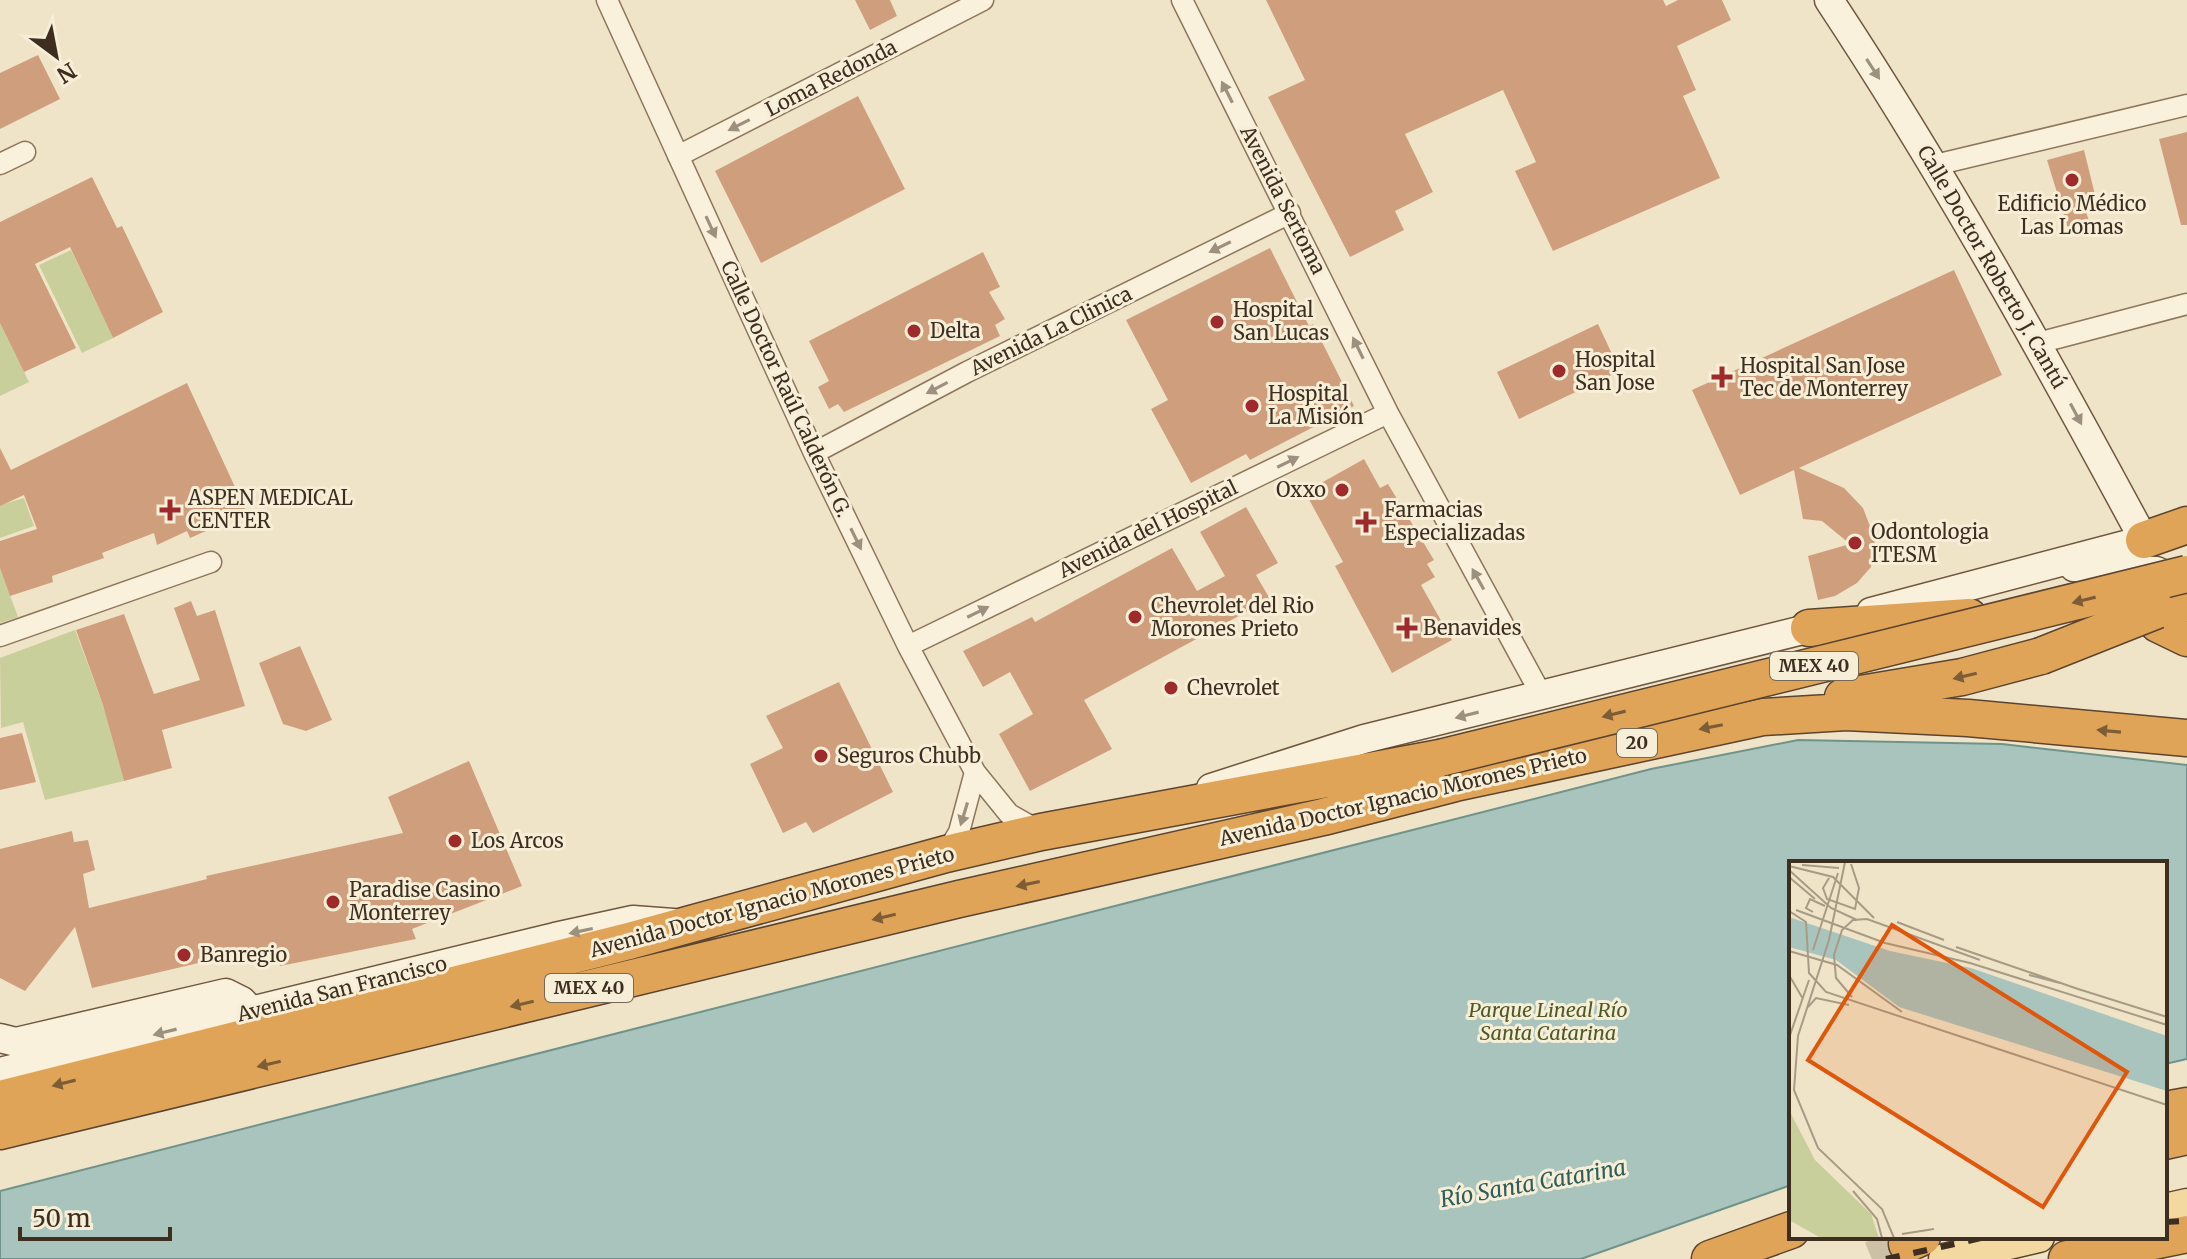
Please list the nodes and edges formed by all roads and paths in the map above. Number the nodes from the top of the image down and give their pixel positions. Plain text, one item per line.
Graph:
1 (607, 0) edge
2 (983, 0) edge
3 (1182, 0) edge
4 (1830, 2) edge
5 (2187, 105) edge
6 (25, 152) dead end
7 (678, 156) junction
8 (0, 164) edge
9 (1935, 165) junction
10 (1290, 213) junction
11 (2187, 304) edge
12 (2038, 343) junction
13 (1388, 413) junction
14 (814, 453) junction
15 (2187, 525) edge
16 (2144, 540) junction
17 (2187, 542) edge
18 (211, 562) dead end
19 (2049, 566) junction
20 (2187, 574) edge
21 (2187, 583) edge
22 (2010, 615) dead end
23 (2172, 619) edge
24 (1809, 628) junction
25 (0, 636) edge
26 (908, 646) junction
27 (1542, 696) junction
28 (1763, 717) junction
29 (2187, 738) edge
30 (1440, 758) junction
31 (975, 772) junction
32 (1126, 817) junction
33 (1041, 832) junction
34 (946, 854) junction
35 (1097, 870) junction
36 (686, 925) junction
37 (251, 1011) junction
38 (0, 1038) edge
39 (0, 1072) edge
40 (0, 1099) edge
41 (0, 1131) edge
42 (2187, 1204) edge
43 (2167, 1209) edge
44 (1789, 1231) edge
45 (2187, 1234) edge
46 (2167, 1238) edge
47 (2030, 1239) edge
48 (2163, 1239) edge
49 (2187, 1250) edge
50 (1710, 1259) edge
51 (1944, 1259) edge
52 (2067, 1259) edge
53 (2142, 1259) edge

1 - 7 street, Calle Doctor Raúl Calderón G.
2 -> 7 street, Loma Redonda
10 -> 3 street, Avenida Sertoma
4 -> 9 street, Calle Doctor Roberto J. Cantú
5 - 9 street
6 - 8 street
7 -> 14 street, Calle Doctor Raúl Calderón G.
9 - 12 street, Calle Doctor Roberto J. Cantú
13 -> 10 street, Avenida Sertoma
10 -> 14 street, Avenida La Clinica
11 - 12 street
12 -> 16 street, Calle Doctor Roberto J. Cantú
26 -> 13 street, Avenida del Hospital
27 -> 13 street, Avenida Sertoma
14 -> 26 street, Calle Doctor Raúl Calderón G.
15 - 16 highway
16 - 17 highway
16 - 19 street
18 - 25 street
19 - 21 street
19 - 24 street
20 -> 30 highway, MEX 40, bridge
22 - 24 highway
23 -> 28 highway, bridge
24 - 27 street
26 - 31 street, Calle Doctor Raúl Calderón G.
27 -> 32 street
29 -> 28 highway, Avenida Doctor Ignacio Morones Prieto / 20
28 -> 35 highway, Avenida Doctor Ignacio Morones Prieto / 20
30 - 32 highway, Avenida Doctor Ignacio Morones Prieto
30 - 35 highway, Avenida Doctor Ignacio Morones Prieto / MEX 40
31 - 33 street, Calle Doctor Raúl Calderón G.
31 -> 34 street
32 - 33 highway, Avenida Doctor Ignacio Morones Prieto / MEX 40
33 - 34 highway, Avenida Doctor Ignacio Morones Prieto / MEX 40
34 - 36 highway, Avenida Doctor Ignacio Morones Prieto / MEX 40
35 -> 41 highway, Avenida Doctor Ignacio Morones Prieto / MEX 40
36 -> 37 street, Avenida San Francisco
36 -> 40 highway, Avenida Doctor Ignacio Morones Prieto / MEX 40
37 - 38 street
37 -> 39 street, Avenida San Francisco
42 - 43 main road
44 - 50 highway
45 - 46 highway
47 - 51 main road
48 - 52 highway
49 - 53 highway

